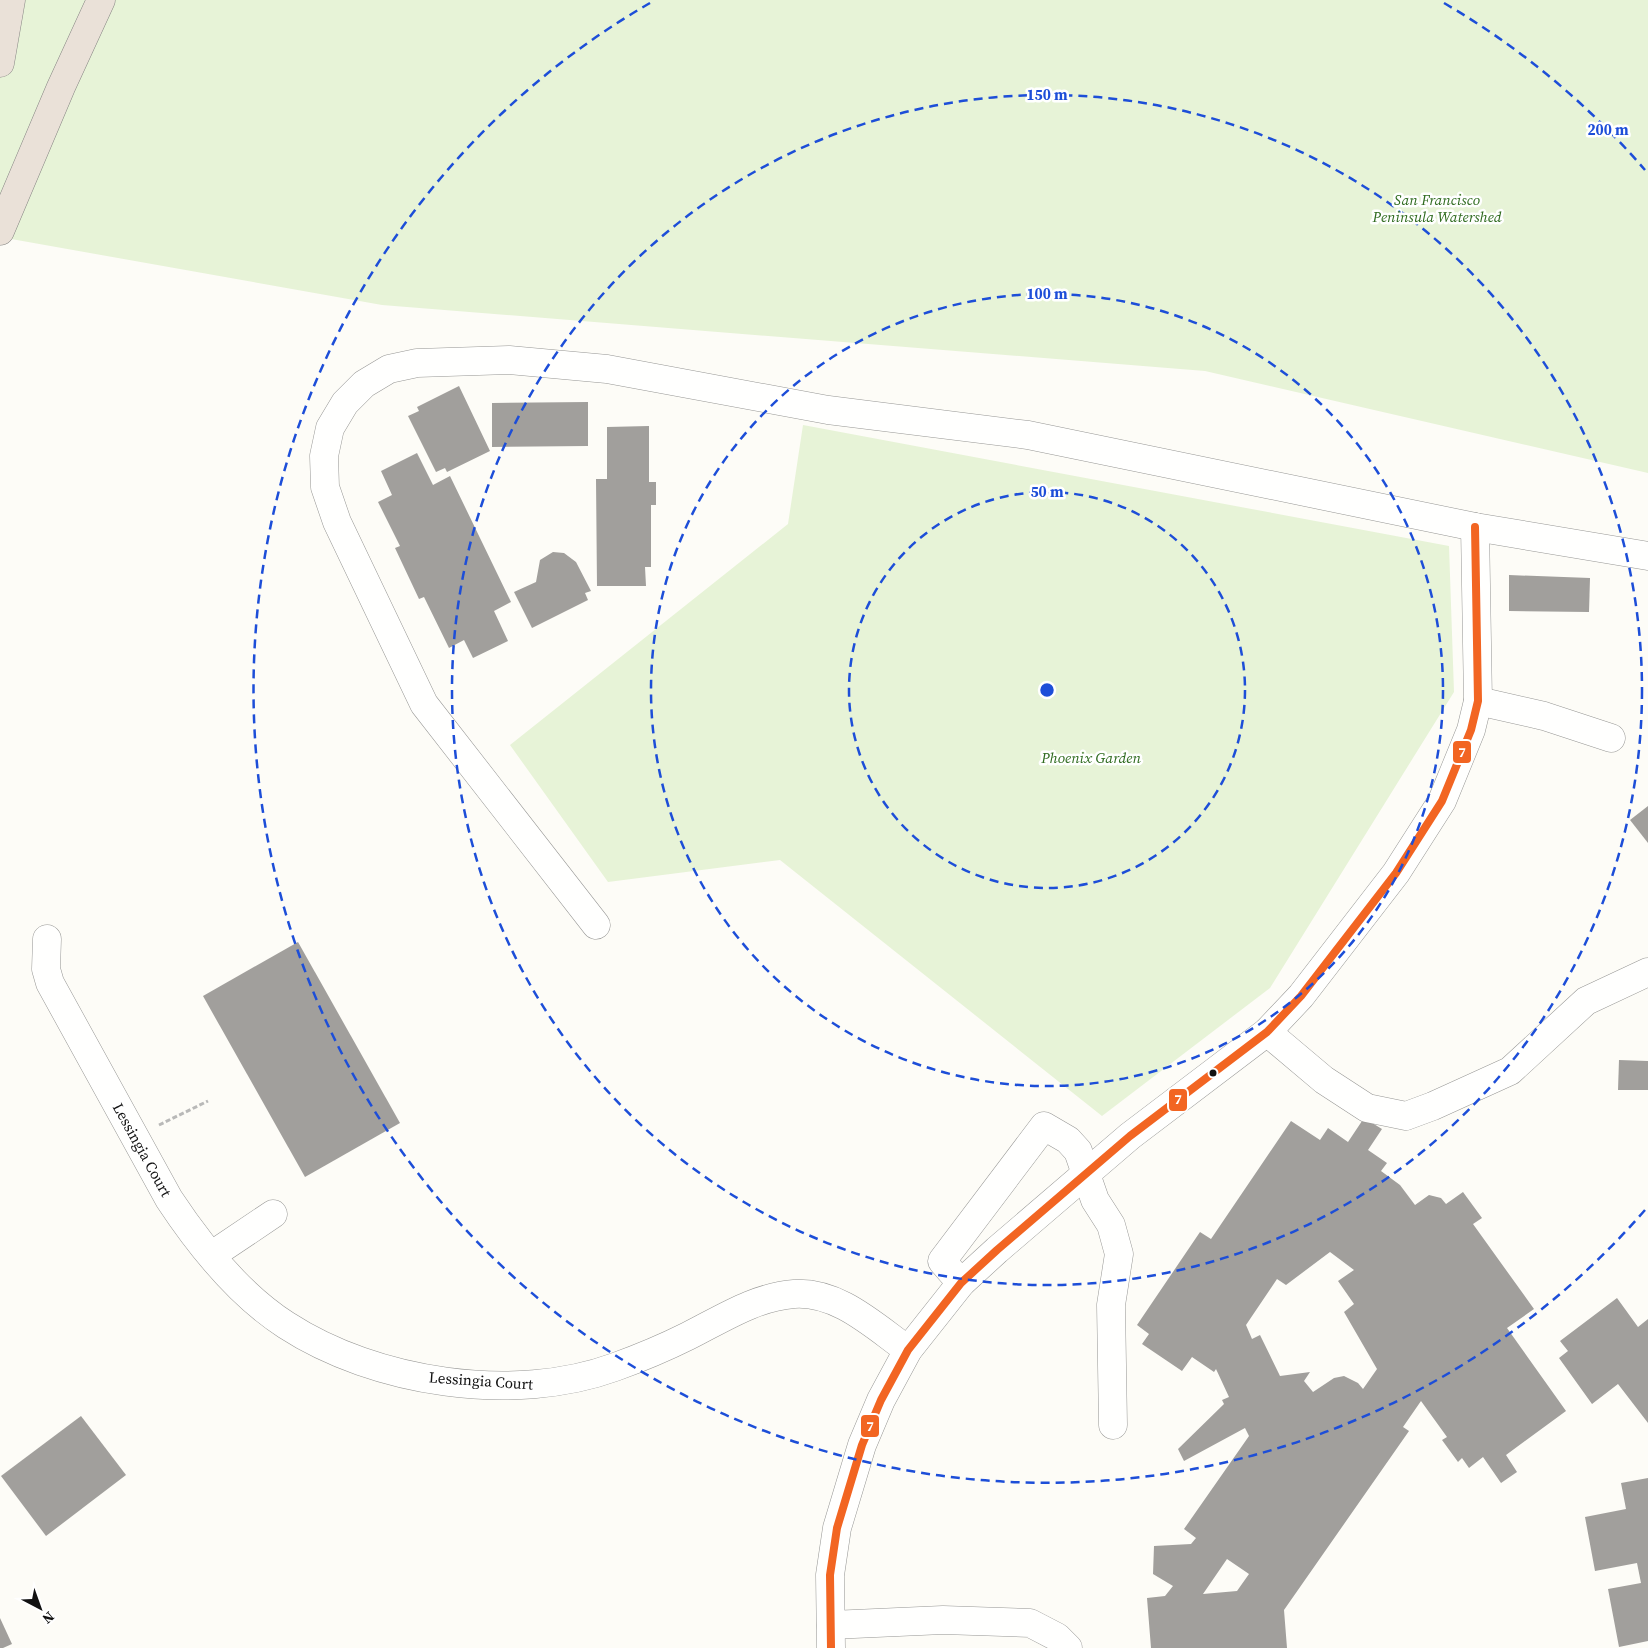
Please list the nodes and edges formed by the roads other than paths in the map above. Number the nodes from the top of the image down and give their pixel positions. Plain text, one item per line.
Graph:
1 (11, 0) edge
2 (101, 0) edge
3 (0, 63) edge
4 (0, 231) edge
5 (1475, 526) junction
6 (1648, 556) edge
7 (1478, 701) junction
8 (1611, 738) dead end
9 (596, 925) dead end
10 (47, 939) dead end
11 (1648, 972) edge
12 (1267, 1032) junction
13 (1087, 1174) junction
14 (273, 1214) dead end
15 (212, 1255) junction
16 (961, 1284) junction
17 (908, 1350) junction
18 (1113, 1425) dead end
19 (831, 1637) edge
20 (1068, 1648) edge

1 - 3 highway
2 - 4 highway
5 - 6 street
5 - 7 street
5 - 9 street
7 - 8 street
7 - 12 street
10 - 15 street, Lessingia Court
11 - 12 street
12 - 13 street
13 - 16 street
13 - 16 street
13 - 18 street
14 - 15 street
15 - 17 street, Lessingia Court
16 - 17 street
17 - 19 street
19 - 20 street

